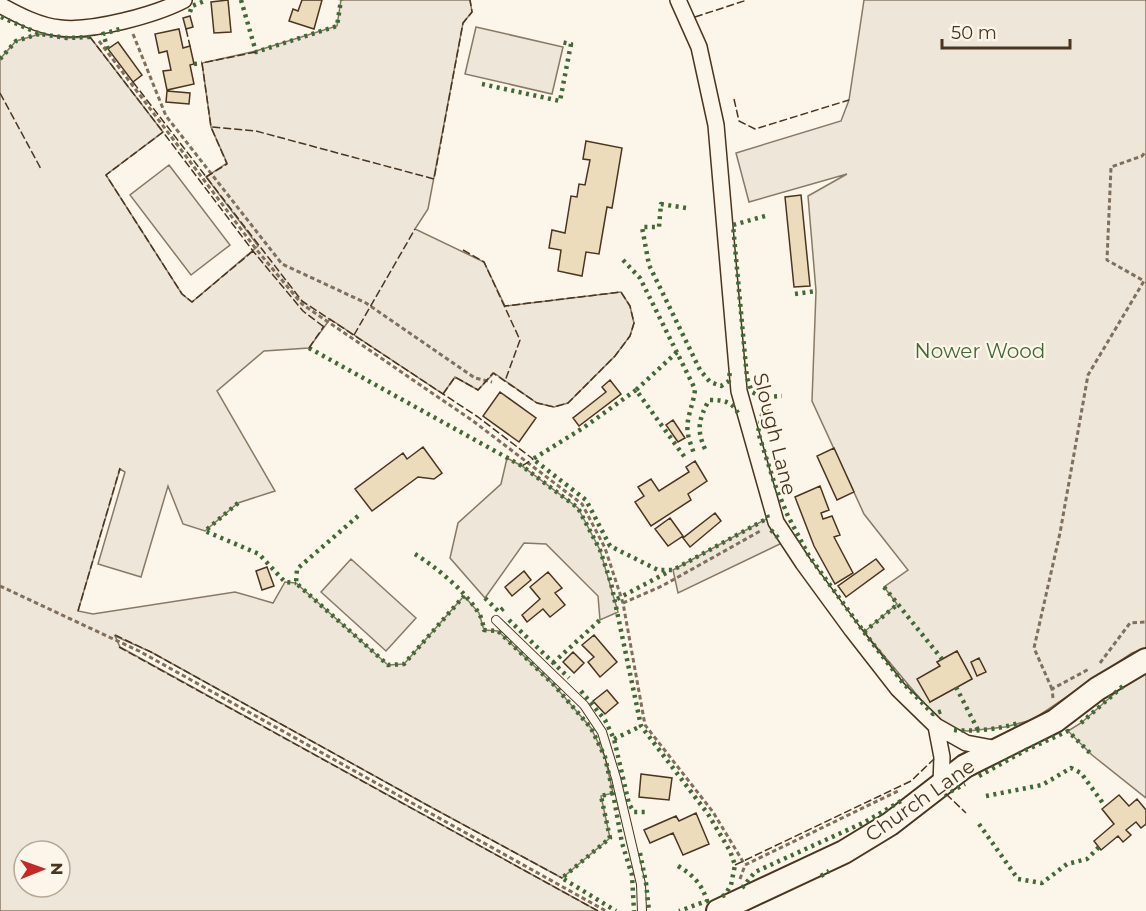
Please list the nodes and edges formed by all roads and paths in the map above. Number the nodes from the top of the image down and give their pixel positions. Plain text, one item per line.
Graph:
1 (184, 0) edge
2 (678, 0) edge
3 (0, 5) edge
4 (127, 19) junction
5 (94, 28) junction
6 (1146, 151) edge
7 (492, 382) dead end
8 (776, 522) junction
9 (0, 586) edge
10 (622, 603) junction
11 (496, 620) dead end
12 (1146, 622) edge
13 (1146, 660) edge
14 (1052, 689) junction
15 (1055, 721) junction
16 (936, 726) junction
17 (998, 749) junction
18 (941, 784) junction
19 (898, 791) dead end
20 (724, 910) edge
21 (606, 911) edge
22 (642, 911) edge

1 - 4 street
2 - 8 street, Slough Lane
3 - 5 street
4 - 5 street
4 - 7 path
5 - 10 path
6 - 14 path
8 - 10 path
8 - 16 street, Slough Lane
9 - 21 path
10 - 19 path
11 - 22 lane
12 - 14 path
13 - 15 street, Church Lane
14 - 15 path
15 - 17 street, Church Lane
16 - 17 street, Slough Lane
16 - 18 street
17 - 18 street, Church Lane
18 - 20 street, Church Lane

